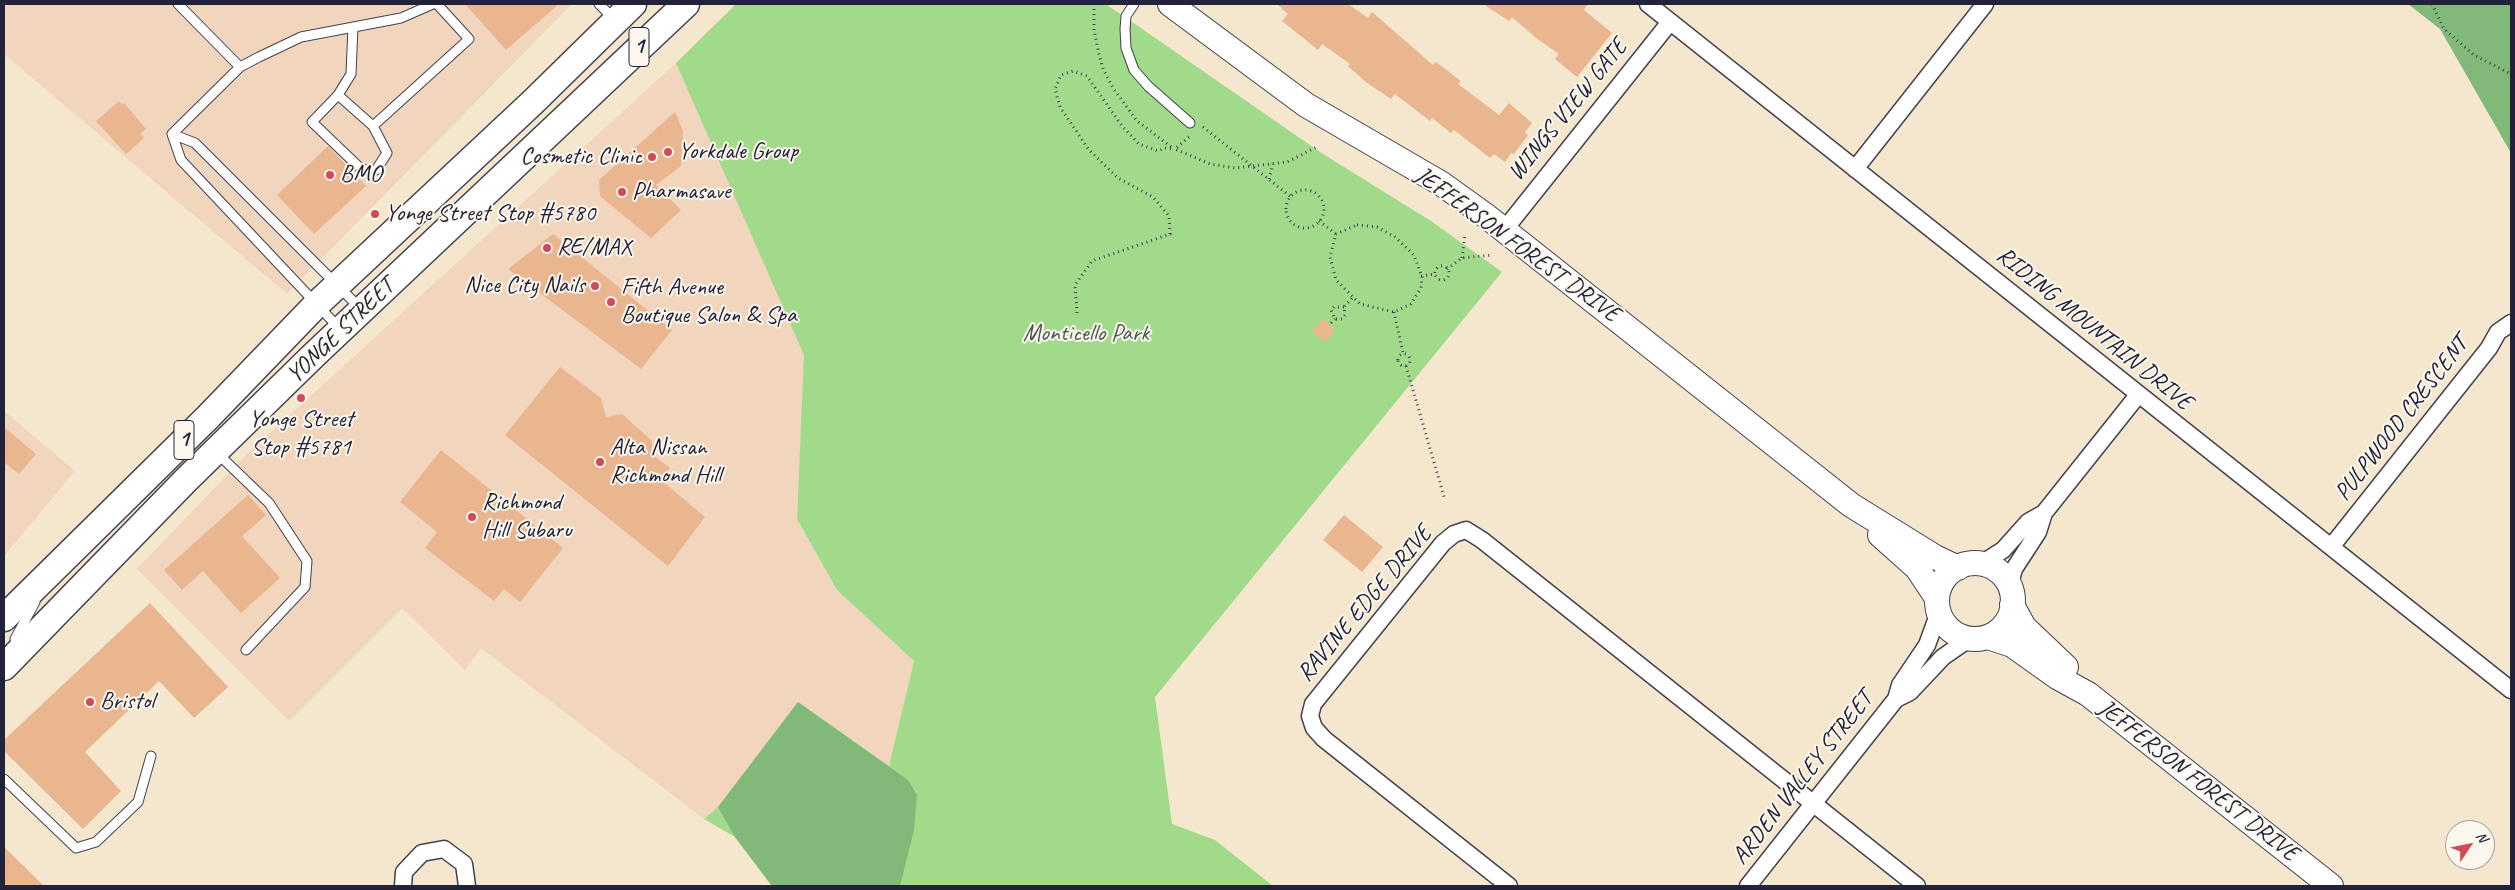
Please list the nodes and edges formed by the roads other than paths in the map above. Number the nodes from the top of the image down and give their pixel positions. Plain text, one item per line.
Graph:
1 (178, 4) edge
2 (432, 4) edge
3 (437, 4) edge
4 (686, 4) edge
5 (1134, 4) edge
6 (1170, 4) edge
7 (1648, 4) edge
8 (1985, 4) edge
9 (616, 9) edge
10 (1670, 22) junction
11 (353, 27) junction
12 (240, 67) junction
13 (338, 95) junction
14 (1190, 123) dead end
15 (373, 126) junction
16 (172, 134) junction
17 (1855, 169) junction
18 (1505, 229) junction
19 (338, 284) junction
20 (316, 304) junction
21 (362, 310) junction
22 (2511, 323) edge
23 (341, 330) junction
24 (2138, 395) junction
25 (216, 451) junction
26 (1851, 504) junction
27 (2044, 513) junction
28 (2331, 547) junction
29 (1981, 564) junction
30 (1958, 568) junction
31 (2011, 596) junction
32 (1938, 605) junction
33 (1978, 638) junction
34 (8, 642) edge
35 (246, 650) dead end
36 (2511, 690) edge
37 (2088, 694) junction
38 (1896, 699) junction
39 (151, 756) dead end
40 (4, 779) edge
41 (1814, 804) junction
42 (403, 886) edge
43 (467, 886) edge
44 (1509, 886) edge
45 (1748, 886) edge
46 (1918, 886) edge
47 (2332, 886) edge

1 - 12 lane
2 - 11 lane
3 - 15 lane
4 - 21 main road, YONGE STREET / 1
5 - 14 lane
6 - 18 street, JEFFERSON FOREST DRIVE
7 - 10 street, RIDING MOUNTAIN DRIVE
8 - 17 street
9 - 19 main road, YONGE STREET / 1
10 - 17 street, RIDING MOUNTAIN DRIVE
10 - 18 street, WINGS VIEW GATE
11 - 12 lane
11 - 13 lane
12 - 16 lane
13 - 15 lane
13 - 15 lane
16 - 19 lane
16 - 20 lane
17 - 24 street, RIDING MOUNTAIN DRIVE
18 - 26 street, JEFFERSON FOREST DRIVE
19 - 20 main road, YONGE STREET / 1
19 - 21 lane
20 - 23 lane
20 - 34 main road, YONGE STREET / 1
21 - 23 main road, YONGE STREET
22 - 28 street, PULPWOOD CRESCENT
23 - 25 main road, YONGE STREET / 1
24 - 27 street
24 - 28 street, RIDING MOUNTAIN DRIVE
25 - 34 main road, YONGE STREET / 1
25 - 35 lane
26 - 30 street, JEFFERSON FOREST DRIVE
26 - 32 street, JEFFERSON FOREST DRIVE
27 - 29 street
27 - 31 street
28 - 36 street, RIDING MOUNTAIN DRIVE
29 - 30 street
29 - 31 street
30 - 32 street
31 - 33 street
31 - 37 street, JEFFERSON FOREST DRIVE
32 - 33 street
32 - 38 street, ARDEN VALLEY STREET
33 - 37 street, JEFFERSON FOREST DRIVE
33 - 38 street, ARDEN VALLEY STREET
37 - 47 street, JEFFERSON FOREST DRIVE
38 - 41 street, ARDEN VALLEY STREET
39 - 40 lane
41 - 44 street, RAVINE EDGE DRIVE
41 - 45 street, ARDEN VALLEY STREET
41 - 46 street
42 - 43 street

